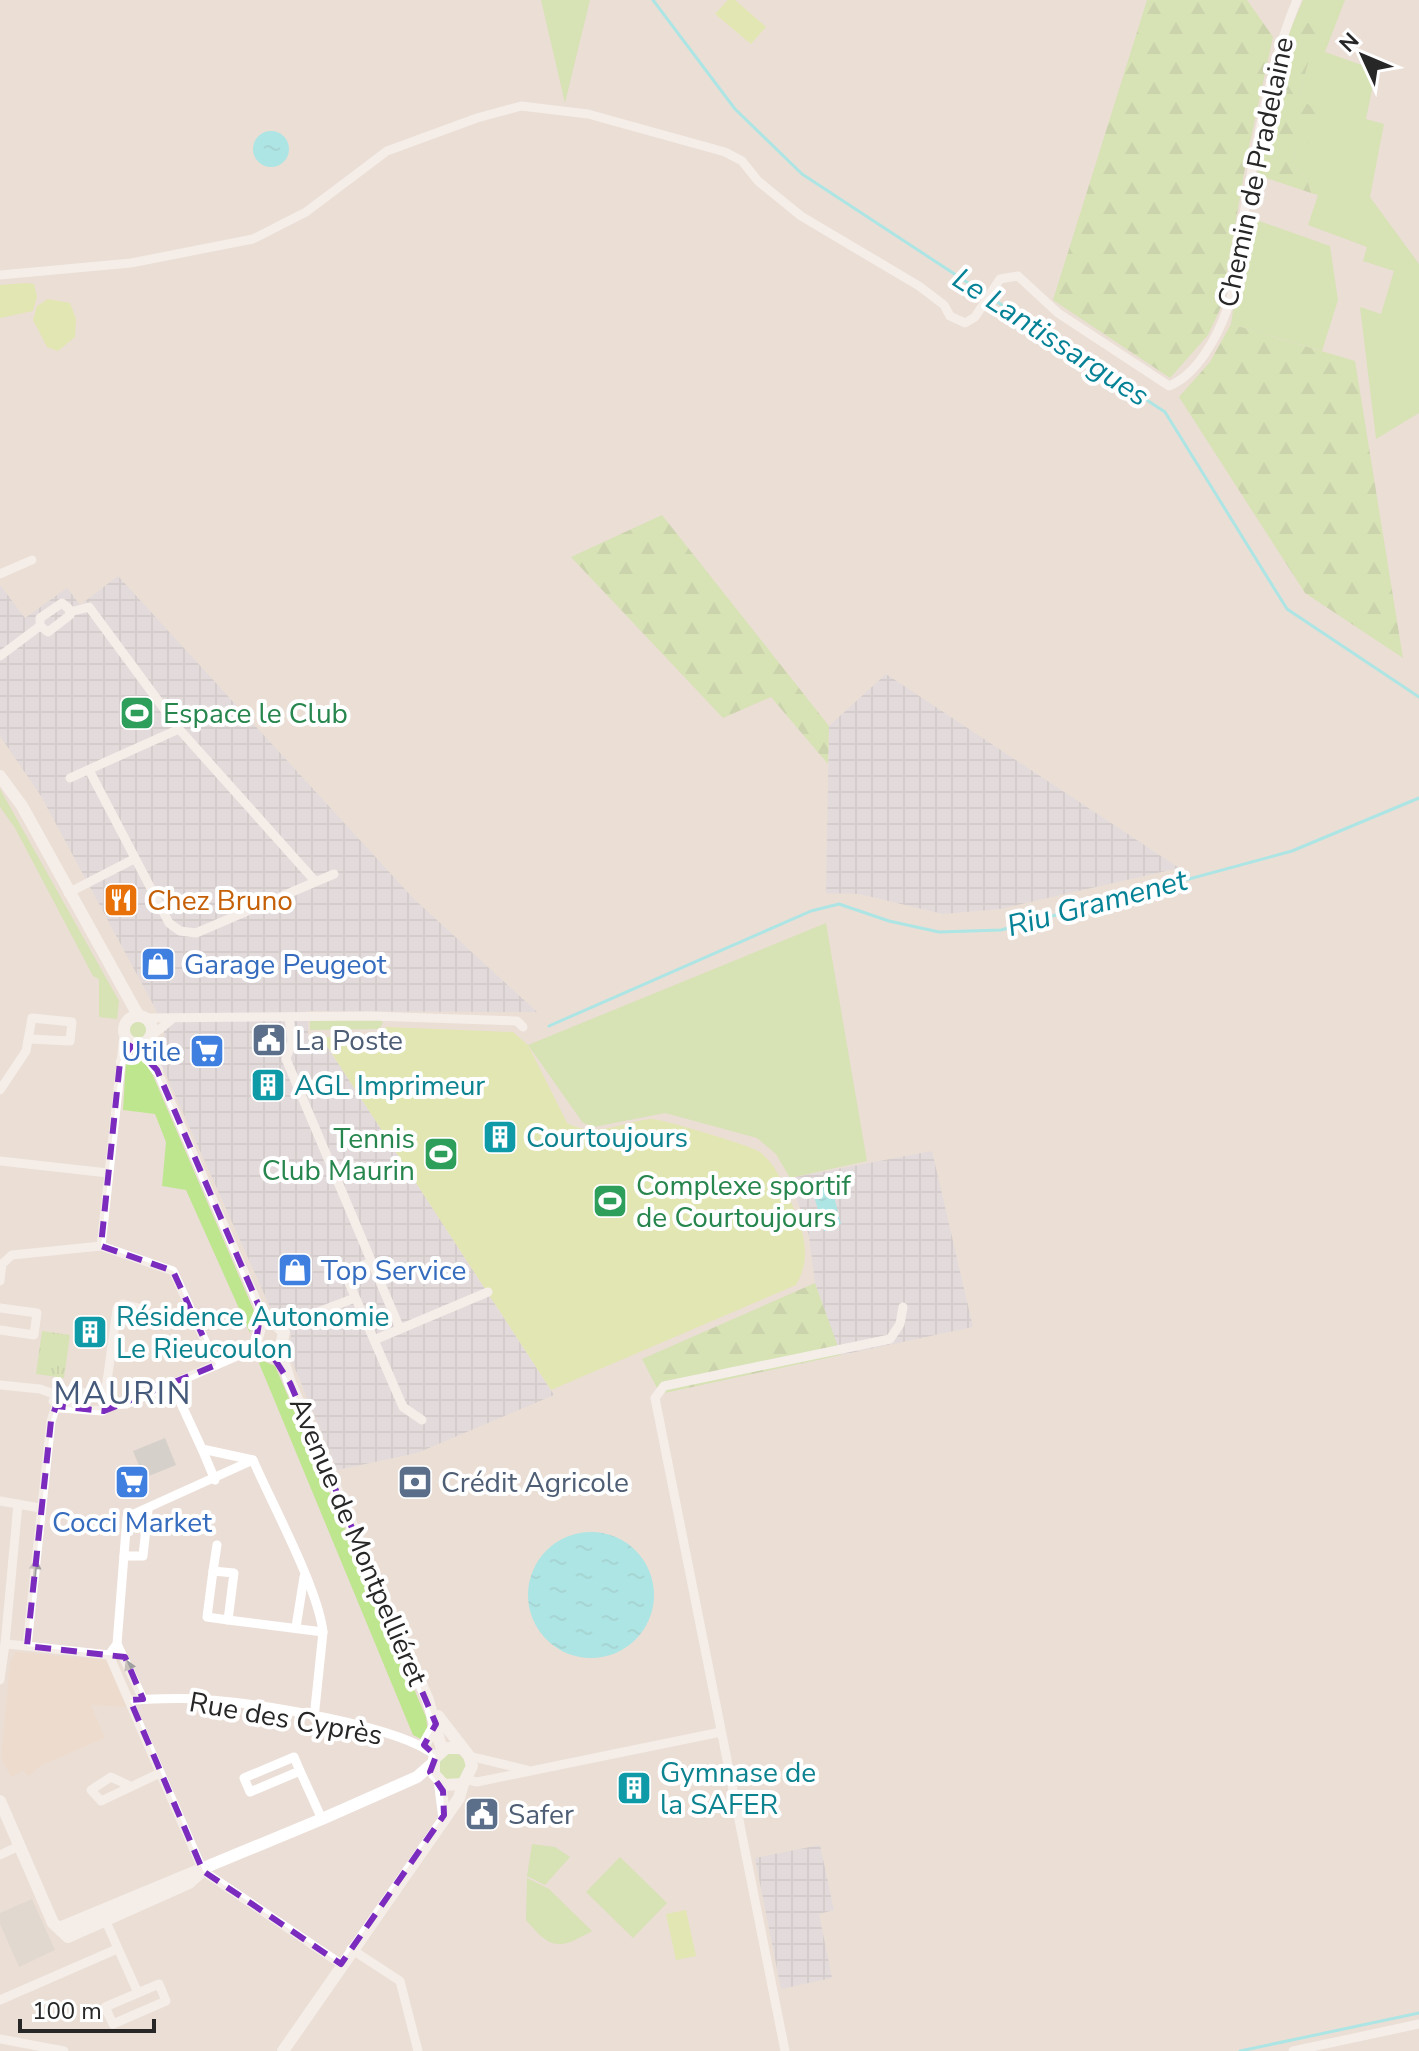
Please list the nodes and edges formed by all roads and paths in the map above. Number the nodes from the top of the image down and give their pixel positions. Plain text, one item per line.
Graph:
1 (1297, 0) edge
2 (0, 275) edge
3 (32, 560) dead end
4 (0, 574) edge
5 (70, 612) junction
6 (40, 626) junction
7 (0, 656) edge
8 (179, 729) junction
9 (89, 770) junction
10 (0, 776) edge
11 (70, 778) dead end
12 (134, 859) junction
13 (334, 874) dead end
14 (315, 881) junction
15 (68, 893) junction
16 (137, 1017) junction
17 (289, 1017) junction
18 (171, 1020) junction
19 (523, 1027) dead end
20 (30, 1039) junction
21 (139, 1040) junction
22 (157, 1070) joint
23 (0, 1090) edge
24 (0, 1161) edge
25 (108, 1173) junction
26 (101, 1246) junction
27 (372, 1262) junction
28 (0, 1281) edge
29 (488, 1292) dead end
30 (355, 1298) junction
31 (903, 1307) dead end
32 (0, 1308) edge
33 (117, 1319) dead end
34 (274, 1323) junction
35 (400, 1329) junction
36 (0, 1330) edge
37 (374, 1340) junction
38 (257, 1346) junction
39 (276, 1352) junction
40 (216, 1365) junction
41 (172, 1384) junction
42 (0, 1385) edge
43 (54, 1394) junction
44 (107, 1400) junction
45 (56, 1406) junction
46 (422, 1420) dead end
47 (202, 1449) junction
48 (253, 1460) junction
49 (215, 1480) junction
50 (0, 1501) edge
51 (18, 1504) junction
52 (40, 1508) junction
53 (148, 1510) junction
54 (217, 1545) dead end
55 (124, 1556) junction
56 (213, 1571) junction
57 (304, 1577) junction
58 (228, 1620) junction
59 (296, 1627) junction
60 (323, 1632) junction
61 (28, 1640) junction
62 (5, 1644) junction
63 (117, 1644) junction
64 (109, 1655) junction
65 (0, 1680) edge
66 (143, 1699) junction
67 (130, 1700) junction
68 (428, 1700) junction
69 (314, 1718) junction
70 (436, 1724) junction
71 (721, 1732) junction
72 (424, 1745) junction
73 (465, 1752) junction
74 (437, 1756) junction
75 (300, 1771) junction
76 (534, 1772) junction
77 (160, 1773) junction
78 (417, 1777) junction
79 (438, 1780) junction
80 (465, 1782) junction
81 (130, 1786) dead end
82 (0, 1801) edge
83 (444, 1815) junction
84 (322, 1819) junction
85 (19, 1846) junction
86 (0, 1855) edge
87 (203, 1871) junction
88 (103, 1916) junction
89 (117, 1949) junction
90 (351, 1949) junction
91 (341, 1964) junction
92 (138, 1993) junction
93 (0, 2000) edge
94 (1419, 2024) edge
95 (0, 2039) edge
96 (64, 2051) edge
97 (283, 2051) edge
98 (418, 2051) edge
99 (785, 2051) edge
100 (1293, 2051) edge

1 - 2 street, Chemin de Pradelaine
3 - 4 street
5 - 6 street
5 - 6 street
5 - 8 street
6 - 7 street
8 - 9 street
8 - 14 street
9 - 11 street
9 - 12 street
10 - 15 street
12 - 14 street
12 - 15 street
13 - 14 street
15 - 16 street
16 - 18 street
16 - 21 street
16 - 21 street
17 - 18 street
17 - 19 street
17 - 27 street
18 - 21 street
20 - 20 street
20 - 23 street
21 - 22 street
21 - 25 street
22 - 34 street
24 - 25 street
25 - 26 street
26 - 28 street
26 - 40 street
27 - 30 street
27 - 35 street
29 - 35 street
30 - 34 street
30 - 37 street
31 - 71 street
32 - 36 street
33 - 44 street
34 - 38 street
34 - 39 street
35 - 37 street
37 - 46 street
38 - 39 street
38 - 40 street
39 - 68 street, Avenue de Montpelliéret
40 - 41 street
41 - 44 street
41 - 47 street
42 - 43 street
43 - 44 street
43 - 45 street
44 - 45 street
45 - 52 street
47 - 48 street
47 - 49 street
48 - 49 street
48 - 57 street
49 - 53 street
50 - 51 street
51 - 52 street
51 - 62 street
61 -> 52 street
53 - 55 street
53 - 55 street
54 - 56 street
55 - 63 street
56 - 58 street
56 - 58 street
57 - 59 street
57 - 60 street
58 - 59 street
59 - 60 street
60 - 69 street
61 - 62 street
61 - 64 street
62 - 65 street
63 - 64 street
66 -> 63 street
64 - 67 street
66 - 67 street, Rue des Cyprès
66 - 69 street, Rue des Cyprès
67 - 77 street
68 - 70 street, Avenue de Montpelliéret
68 - 73 street, Avenue de Montpelliéret
69 - 72 street, Rue des Cyprès
70 - 72 street
70 - 74 street, Avenue de Montpelliéret
71 - 76 street
71 - 99 street
72 - 74 street, Rue des Cyprès
73 - 74 street
73 - 76 street
73 - 80 street
74 - 78 street
74 - 79 street
75 - 75 street
75 - 84 street
76 - 80 street
77 - 81 street
77 - 87 street
78 - 79 street
78 - 84 street
79 - 80 street
79 - 83 street
80 - 83 street
82 - 85 street
83 - 90 street
84 - 87 street
85 - 86 street
85 - 88 street
87 - 88 street
87 - 91 street
88 - 89 street
89 - 92 street
89 - 93 street
90 - 91 street
90 - 98 street
91 - 97 street
92 - 92 street
94 - 100 street
95 - 96 street

